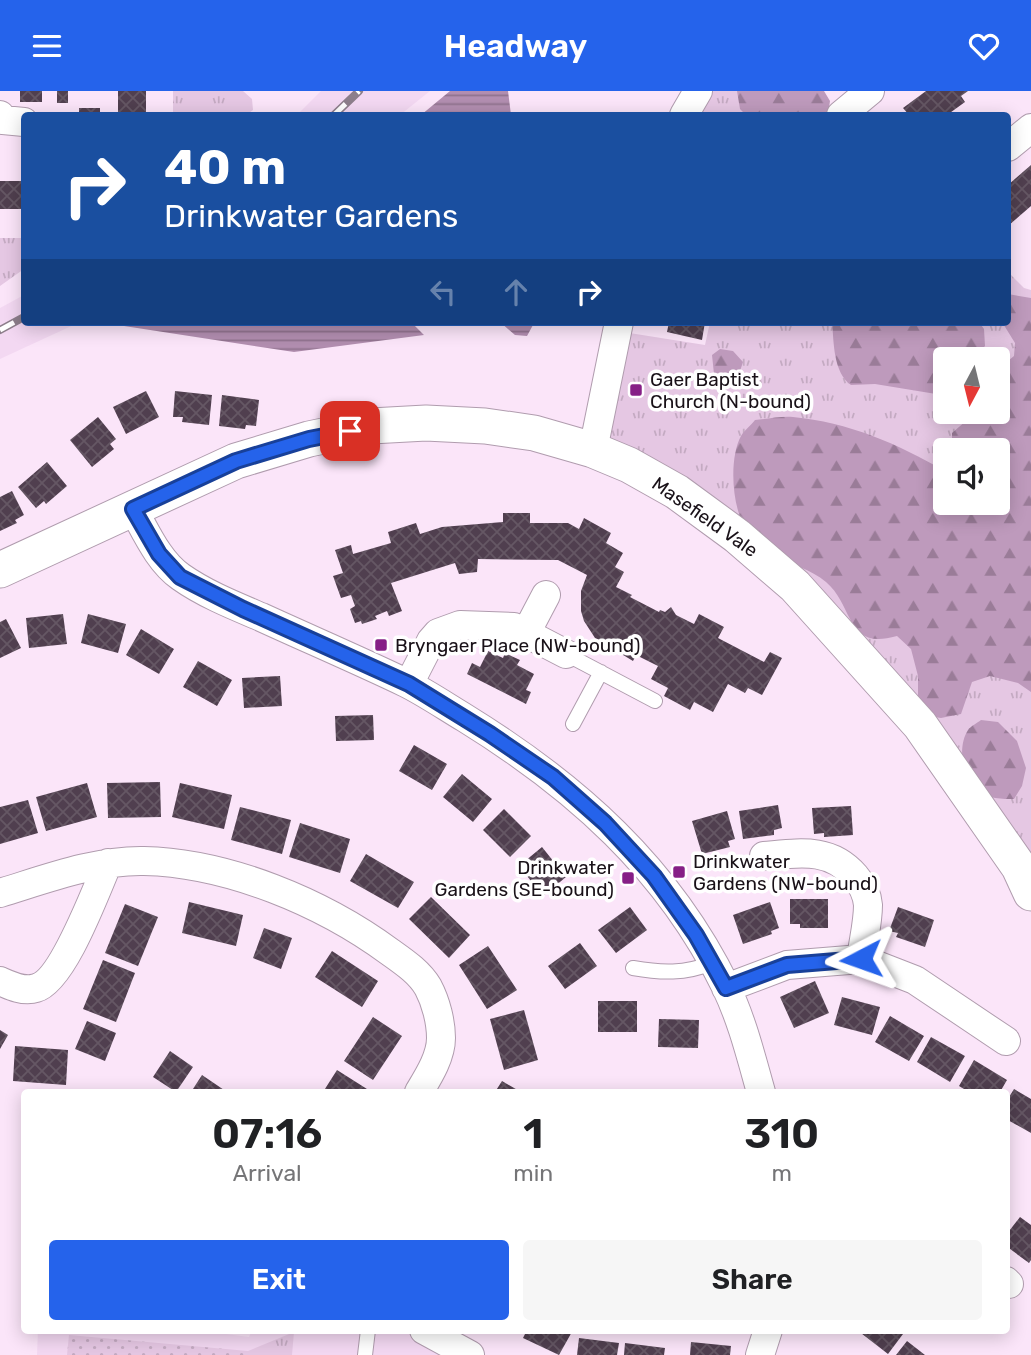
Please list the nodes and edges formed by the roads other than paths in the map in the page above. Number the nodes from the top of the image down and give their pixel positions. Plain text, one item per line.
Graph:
1 (698, 91) edge
2 (870, 91) edge
3 (686, 112) edge
4 (845, 112) edge
5 (0, 115) edge
6 (21, 122) edge
7 (1031, 128) edge
8 (1011, 145) edge
9 (618, 326) edge
10 (593, 450) junction
11 (133, 509) junction
12 (0, 570) edge
13 (545, 595) dead end
14 (526, 633) junction
15 (566, 654) joint
16 (601, 672) junction
17 (409, 684) junction
18 (655, 701) dead end
19 (573, 724) dead end
20 (764, 856) dead end
21 (108, 863) junction
22 (0, 893) edge
23 (1031, 893) edge
24 (861, 959) junction
25 (712, 963) junction
26 (633, 968) dead end
27 (0, 981) edge
28 (726, 988) junction
29 (1006, 1041) dead end
30 (421, 1089) edge
31 (760, 1089) edge
32 (368, 1334) edge
33 (431, 1334) edge
34 (767, 1334) edge
35 (365, 1355) edge
36 (470, 1355) edge
37 (760, 1355) edge

1 - 3 street
2 - 4 street
5 - 6 street
7 - 8 street
9 - 10 street
10 - 11 street, Masefield Vale
10 - 23 street, Masefield Vale
11 - 12 street, Masefield Vale
11 - 17 street
13 - 14 street
14 - 15 street
14 - 17 street
15 - 16 lane
16 - 18 lane
16 - 19 lane
17 - 25 street
20 - 24 street
21 - 22 street
21 - 27 street
21 - 30 street
24 - 28 street
24 - 29 street
25 - 26 lane
25 - 28 street
28 - 31 street
32 - 35 lane
33 - 36 street
34 - 37 street

